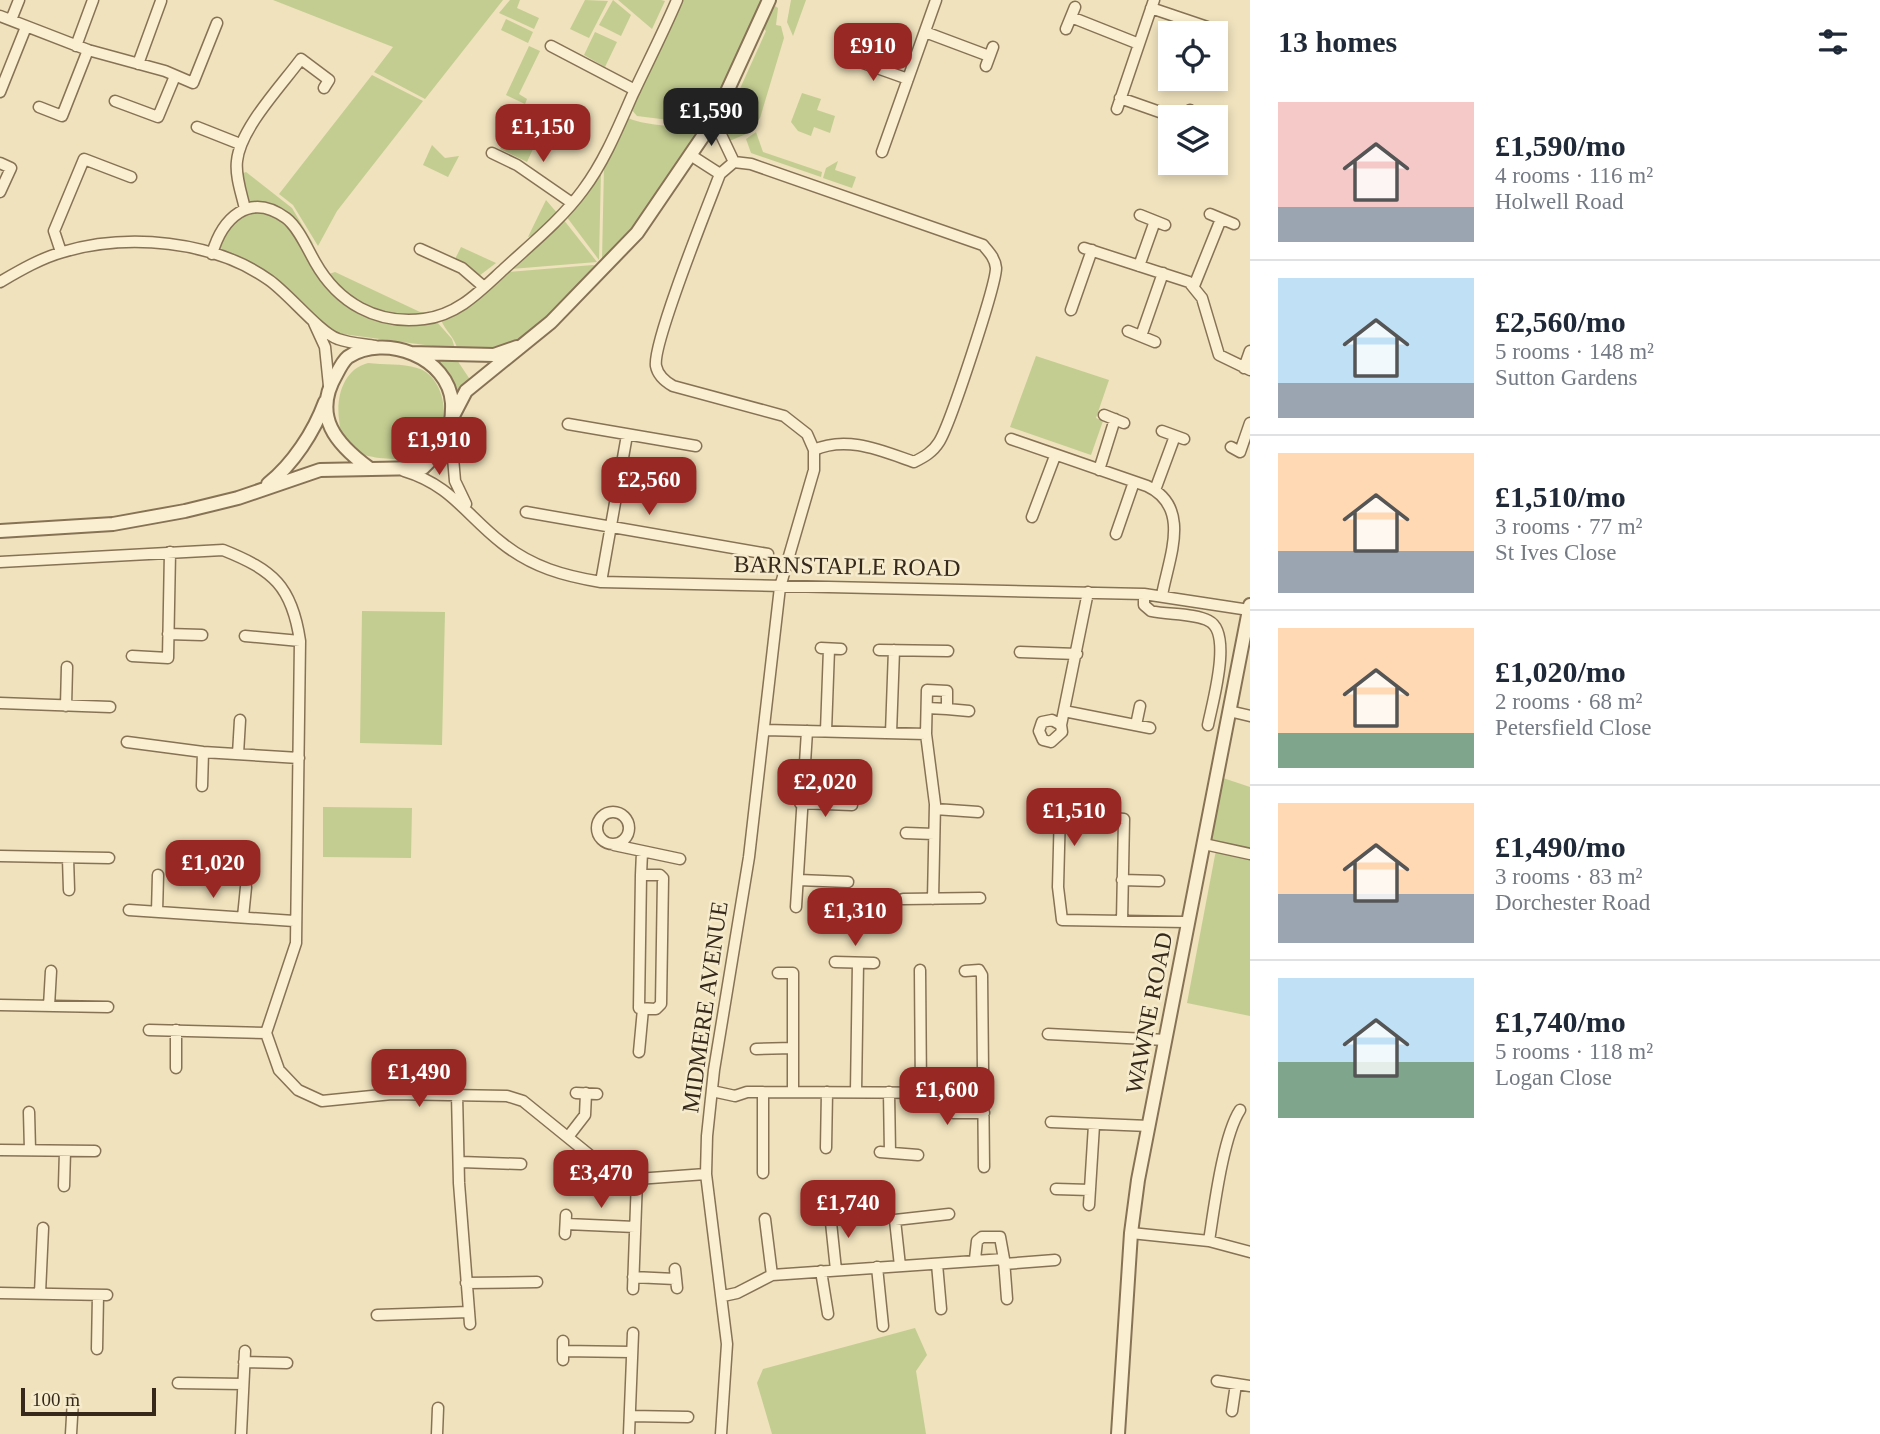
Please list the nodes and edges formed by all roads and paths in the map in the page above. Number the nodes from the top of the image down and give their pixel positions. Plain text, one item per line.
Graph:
1 (19, 0) edge
2 (93, 0) edge
3 (677, 0) edge
4 (769, 0) edge
5 (936, 0) edge
6 (161, 1) edge
7 (1153, 4) edge
8 (1075, 7) dead end
9 (0, 16) edge
10 (1071, 17) junction
11 (11, 20) junction
12 (1198, 21) edge
13 (217, 23) dead end
14 (26, 27) junction
15 (1066, 29) dead end
16 (925, 32) junction
17 (1139, 44) junction
18 (76, 46) junction
19 (551, 46) dead end
20 (88, 50) junction
21 (989, 56) dead end
22 (849, 59) dead end
23 (138, 64) junction
24 (175, 76) junction
25 (908, 79) junction
26 (324, 88) dead end
27 (635, 90) junction
28 (0, 92) edge
29 (1120, 98) junction
30 (115, 101) dead end
31 (39, 107) dead end
32 (1116, 109) dead end
33 (1158, 111) edge
34 (714, 120) junction
35 (197, 127) dead end
36 (240, 144) junction
37 (882, 152) dead end
38 (492, 153) dead end
39 (692, 156) junction
40 (734, 162) junction
41 (0, 163) edge
42 (720, 174) junction
43 (131, 177) dead end
44 (0, 192) edge
45 (572, 203) junction
46 (245, 209) junction
47 (1210, 214) dead end
48 (1140, 215) dead end
49 (1220, 219) junction
50 (1234, 224) dead end
51 (420, 249) dead end
52 (61, 252) junction
53 (212, 254) junction
54 (1139, 266) junction
55 (1163, 273) junction
56 (0, 282) edge
57 (1194, 286) junction
58 (484, 287) junction
59 (1071, 310) dead end
60 (312, 319) junction
61 (1128, 331) dead end
62 (1141, 336) junction
63 (1155, 342) dead end
64 (527, 344) junction
65 (386, 348) junction
66 (1250, 351) edge
67 (411, 353) junction
68 (1247, 369) edge
69 (328, 392) junction
70 (1104, 415) dead end
71 (453, 419) junction
72 (1250, 423) edge
73 (568, 424) dead end
74 (1162, 431) dead end
75 (451, 434) junction
76 (626, 435) junction
77 (1011, 439) dead end
78 (696, 446) dead end
79 (1231, 447) dead end
80 (814, 450) junction
81 (1055, 456) junction
82 (369, 468) junction
83 (402, 470) junction
84 (1099, 470) junction
85 (1134, 481) junction
86 (263, 489) junction
87 (1155, 489) junction
88 (468, 509) junction
89 (526, 512) dead end
90 (1032, 517) dead end
91 (610, 526) junction
92 (0, 531) edge
93 (1116, 534) dead end
94 (170, 552) junction
95 (768, 554) dead end
96 (0, 562) edge
97 (601, 582) junction
98 (780, 587) junction
99 (1088, 592) junction
100 (1144, 594) junction
101 (1162, 595) junction
102 (1249, 608) edge
103 (168, 634) junction
104 (202, 635) dead end
105 (245, 636) dead end
106 (300, 641) junction
107 (841, 649) dead end
108 (879, 650) dead end
109 (894, 650) junction
110 (948, 651) dead end
111 (1020, 652) dead end
112 (1077, 654) junction
113 (132, 656) dead end
114 (67, 667) dead end
115 (0, 703) edge
116 (66, 706) junction
117 (1140, 706) dead end
118 (110, 707) dead end
119 (926, 708) junction
120 (947, 709) junction
121 (969, 711) dead end
122 (1064, 711) junction
123 (1230, 711) junction
124 (1250, 716) edge
125 (240, 720) dead end
126 (1061, 724) dead end
127 (1136, 725) junction
128 (1208, 725) dead end
129 (1150, 728) dead end
130 (765, 730) junction
131 (807, 731) junction
132 (826, 732) junction
133 (891, 733) junction
134 (926, 734) junction
135 (127, 742) dead end
136 (203, 752) junction
137 (238, 754) junction
138 (299, 758) junction
139 (202, 786) dead end
140 (800, 803) junction
141 (852, 805) dead end
142 (935, 808) junction
143 (1060, 809) dead end
144 (978, 812) dead end
145 (1112, 818) dead end
146 (906, 833) dead end
147 (934, 834) junction
148 (1204, 844) junction
149 (614, 845) dead end
150 (642, 852) junction
151 (1250, 854) edge
152 (0, 856) edge
153 (68, 858) junction
154 (109, 859) dead end
155 (680, 859) dead end
156 (159, 875) dead end
157 (641, 875) junction
158 (799, 880) junction
159 (1122, 880) junction
160 (1159, 881) dead end
161 (848, 883) dead end
162 (246, 887) dead end
163 (69, 891) dead end
164 (980, 898) dead end
165 (903, 899) dead end
166 (933, 899) junction
167 (796, 907) dead end
168 (129, 911) dead end
169 (157, 912) junction
170 (243, 917) junction
171 (1122, 920) junction
172 (294, 921) junction
173 (1187, 922) junction
174 (835, 962) dead end
175 (858, 963) junction
176 (874, 963) dead end
177 (920, 970) dead end
178 (51, 971) dead end
179 (965, 971) dead end
180 (778, 973) dead end
181 (0, 1005) edge
182 (49, 1006) junction
183 (108, 1007) dead end
184 (643, 1009) junction
185 (149, 1030) dead end
186 (176, 1030) junction
187 (266, 1032) junction
188 (1048, 1034) dead end
189 (1166, 1040) junction
190 (793, 1048) junction
191 (756, 1049) dead end
192 (639, 1052) dead end
193 (176, 1068) dead end
194 (712, 1091) junction
195 (763, 1092) junction
196 (793, 1092) junction
197 (827, 1092) junction
198 (856, 1092) junction
199 (890, 1092) junction
200 (921, 1093) junction
201 (953, 1093) junction
202 (984, 1093) junction
203 (457, 1094) junction
204 (597, 1094) dead end
205 (1240, 1110) dead end
206 (29, 1112) dead end
207 (984, 1113) junction
208 (1051, 1122) dead end
209 (1094, 1125) junction
210 (1149, 1126) junction
211 (568, 1137) junction
212 (826, 1148) dead end
213 (0, 1150) edge
214 (30, 1150) junction
215 (65, 1151) junction
216 (95, 1151) dead end
217 (918, 1154) dead end
218 (461, 1162) junction
219 (521, 1164) dead end
220 (984, 1167) dead end
221 (763, 1173) dead end
222 (706, 1174) junction
223 (636, 1180) junction
224 (64, 1186) dead end
225 (1056, 1189) dead end
226 (1090, 1189) junction
227 (1089, 1205) dead end
228 (830, 1213) dead end
229 (948, 1214) dead end
230 (765, 1219) dead end
231 (565, 1225) dead end
232 (635, 1227) junction
233 (43, 1228) dead end
234 (1131, 1233) junction
235 (1209, 1241) junction
236 (1250, 1252) edge
237 (975, 1259) junction
238 (1055, 1260) dead end
239 (1004, 1261) junction
240 (937, 1264) junction
241 (900, 1266) junction
242 (877, 1267) junction
243 (835, 1270) junction
244 (821, 1271) junction
245 (772, 1275) junction
246 (633, 1277) junction
247 (676, 1279) dead end
248 (537, 1282) dead end
249 (466, 1283) junction
250 (633, 1289) dead end
251 (0, 1293) edge
252 (40, 1293) junction
253 (723, 1296) junction
254 (1007, 1300) dead end
255 (941, 1309) dead end
256 (469, 1312) junction
257 (828, 1314) dead end
258 (377, 1315) dead end
259 (470, 1324) dead end
260 (883, 1326) dead end
261 (633, 1333) dead end
262 (97, 1349) dead end
263 (563, 1351) dead end
264 (631, 1352) junction
265 (287, 1363) dead end
266 (1217, 1381) dead end
267 (178, 1383) dead end
268 (243, 1384) junction
269 (1236, 1384) junction
270 (1250, 1386) edge
271 (73, 1400) dead end
272 (438, 1408) dead end
273 (1232, 1412) dead end
274 (630, 1416) junction
275 (688, 1417) dead end
276 (71, 1434) edge
277 (242, 1434) edge
278 (437, 1434) edge
279 (629, 1434) edge
280 (721, 1434) edge
281 (1118, 1434) edge

1 - 11 street
2 - 18 street
3 - 27 street
4 - 34 street
5 - 16 street
6 - 23 street
7 - 12 street
7 - 17 street
8 - 10 street
9 - 11 street
10 - 15 street
10 - 17 street
11 - 14 street
13 - 24 street
14 - 18 street
14 - 28 street
16 - 21 street
16 - 25 street
17 - 29 street
18 - 20 street
19 - 27 street
20 - 23 street
20 - 31 street
22 - 25 street
23 - 24 street
24 - 30 street
25 - 37 street
26 - 36 street
27 - 45 street
29 - 32 street
29 - 33 street
34 - 39 street
34 - 40 street
35 - 36 street
36 - 46 street
38 - 45 street
39 - 42 street
39 - 64 street
40 - 42 street
40 - 80 street
41 - 44 street
42 - 80 street
43 - 52 street
45 - 58 street
46 - 53 street
46 - 58 street
47 - 49 street
48 - 54 street
49 - 50 street
49 - 57 street
51 - 58 street
52 - 53 street
52 - 56 street
53 - 60 street
54 - 55 street
54 - 59 street
55 - 57 street
55 - 62 street
57 - 68 street
60 - 65 street
60 - 69 street
61 - 62 street
62 - 63 street
64 - 67 street
64 - 71 street
65 - 67 street
65 - 69 street
66 - 68 street
67 - 71 street
69 - 82 street
69 - 86 street
70 - 84 street
71 - 75 street
72 - 79 street
73 - 76 street
74 - 87 street
75 - 83 street
75 - 88 street, BARNSTAPLE ROAD
76 - 78 street
76 - 91 street
77 - 81 street
80 - 98 street, MIDMERE AVENUE
81 - 84 street
81 - 90 street
82 - 83 street
82 - 86 street
83 - 88 street, BARNSTAPLE ROAD
84 - 85 street
85 - 87 street
85 - 93 street
86 - 92 street
87 - 101 street
88 - 97 street, BARNSTAPLE ROAD
89 - 91 street
91 - 95 street
91 - 97 street
94 - 96 street
94 - 103 street
94 - 106 street
97 - 98 street, BARNSTAPLE ROAD
98 - 99 street, BARNSTAPLE ROAD
98 - 130 street, MIDMERE AVENUE
99 - 100 street, BARNSTAPLE ROAD
99 - 112 street
100 - 101 street, BARNSTAPLE ROAD
100 - 128 street
101 - 102 street, BARNSTAPLE ROAD
102 - 123 street, WAWNE ROAD
103 - 104 street
103 - 113 street
105 - 106 street
106 - 138 street
107 - 132 street
108 - 109 street
109 - 110 street
109 - 133 street
111 - 112 street
112 - 122 street
114 - 116 street
115 - 116 street
116 - 118 street
117 - 127 street
119 - 120 street
119 - 120 street
119 - 134 street
120 - 121 street
122 - 126 street
122 - 127 street
123 - 124 street
123 - 148 street, WAWNE ROAD
125 - 137 street
127 - 129 street
130 - 131 street
130 - 194 street, MIDMERE AVENUE
131 - 132 street
131 - 140 street
132 - 133 street
133 - 134 street
134 - 142 street
135 - 136 street
136 - 137 street
136 - 139 street
137 - 138 street
138 - 172 street
140 - 141 street
140 - 158 street
142 - 144 street
142 - 147 street
143 - 171 street
145 - 159 street
146 - 147 street
147 - 166 street
148 - 151 street
148 - 173 street, WAWNE ROAD
149 - 150 street
150 - 155 street
150 - 157 street
152 - 153 street
153 - 154 street
153 - 163 street
156 - 169 street
157 - 184 street
157 - 184 street
158 - 161 street
158 - 167 street
159 - 160 street
159 - 171 street
162 - 170 street
164 - 166 street
165 - 166 street
168 - 169 street
169 - 170 street
170 - 172 street
171 - 173 street
172 - 187 street
173 - 189 street, WAWNE ROAD
174 - 175 street
175 - 176 street
175 - 198 street
177 - 200 street
178 - 182 street
179 - 202 street
180 - 190 street
181 - 182 street
182 - 183 street
184 - 192 street
185 - 186 street
186 - 187 street
186 - 193 street
187 - 203 street
188 - 189 street
189 - 210 street, WAWNE ROAD
190 - 191 street
190 - 196 street
194 - 195 street
194 - 222 street, MIDMERE AVENUE
195 - 196 street
195 - 221 street
196 - 197 street
197 - 198 street
197 - 212 street
198 - 199 street
199 - 200 street
199 - 217 street
200 - 201 street
201 - 202 street
201 - 207 street
202 - 207 street
203 - 211 street
203 - 218 street
204 - 211 street
205 - 235 street
206 - 214 street
207 - 220 street
208 - 209 street
209 - 210 street
209 - 226 street
210 - 234 street, WAWNE ROAD
211 - 223 street
213 - 214 street
214 - 215 street
215 - 216 street
215 - 224 street
218 - 219 street
218 - 249 street
222 - 223 street
222 - 253 street, MIDMERE AVENUE
223 - 232 street
225 - 226 street
226 - 227 street
228 - 243 street
229 - 241 street
230 - 245 street
231 - 232 street
232 - 246 street
233 - 252 street
234 - 235 street
234 - 281 street, WAWNE ROAD
235 - 236 street
237 - 239 street
237 - 239 street
237 - 240 street
238 - 239 street
239 - 254 street
240 - 241 street
240 - 255 street
241 - 242 street
242 - 243 street
242 - 260 street
243 - 244 street
244 - 245 street
244 - 257 street
245 - 253 street
246 - 247 street
246 - 250 street
248 - 249 street
249 - 256 street
251 - 252 street
252 - 262 street
253 - 280 street, MIDMERE AVENUE
256 - 258 street
256 - 259 street
261 - 264 street
263 - 264 street
264 - 274 street
265 - 268 street
266 - 269 street
267 - 268 street
268 - 277 street
269 - 270 street
269 - 273 street
271 - 276 street
272 - 278 street
274 - 275 street
274 - 279 street

